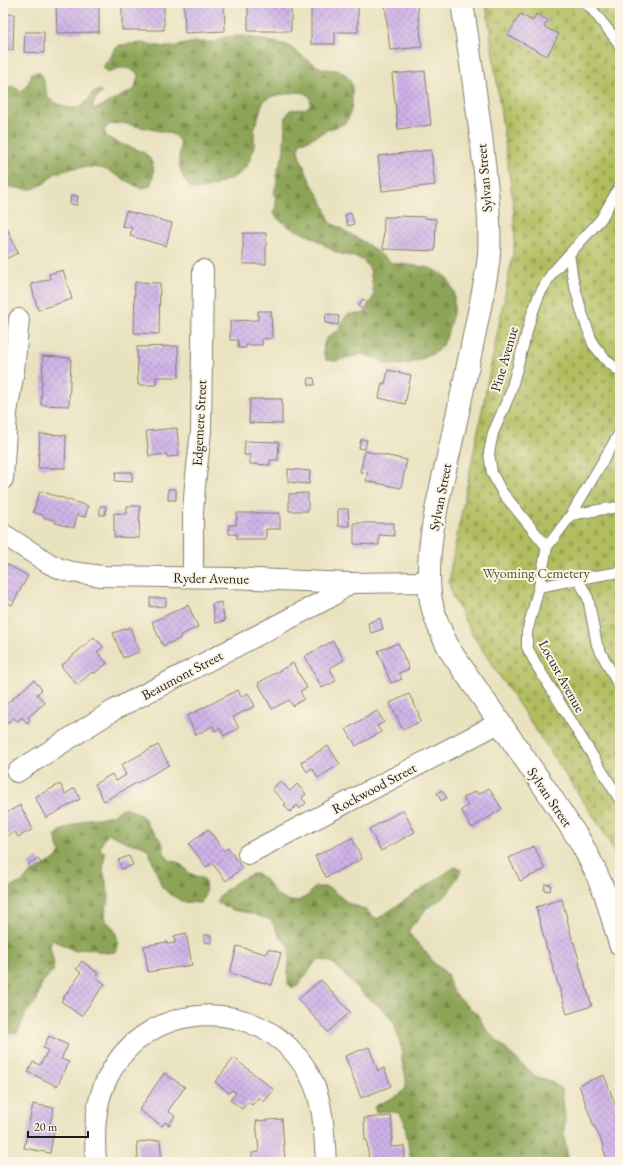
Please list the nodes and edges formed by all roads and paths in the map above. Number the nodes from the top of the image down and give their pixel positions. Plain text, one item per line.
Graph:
1 (462, 3) edge
2 (586, 3) edge
3 (620, 47) edge
4 (620, 186) edge
5 (569, 254) junction
6 (203, 270) dead end
7 (20, 318) dead end
8 (620, 372) edge
9 (620, 432) edge
10 (3, 479) edge
11 (620, 507) edge
12 (571, 515) junction
13 (3, 534) edge
14 (547, 547) junction
15 (620, 572) edge
16 (193, 577) junction
17 (578, 579) junction
18 (429, 582) junction
19 (350, 583) junction
20 (539, 587) junction
21 (620, 688) edge
22 (499, 722) junction
23 (17, 772) dead end
24 (620, 800) edge
25 (248, 854) dead end
26 (620, 944) edge
27 (96, 1162) edge
28 (326, 1162) edge

1 - 18 street, Sylvan Street
2 - 3 lane
4 - 5 lane, Pine Avenue
5 - 8 lane
5 - 14 lane, Pine Avenue
6 - 16 street, Edgemere Street
7 - 10 street
9 - 12 lane, Locust Avenue
11 - 12 lane
12 - 14 lane, Locust Avenue
13 - 16 street, Ryder Avenue
14 - 20 lane, Locust Avenue
15 - 17 lane
16 - 19 street, Ryder Avenue
17 - 20 lane
17 - 21 lane
18 - 19 street, Ryder Avenue
18 - 22 street, Sylvan Street
19 - 23 street, Beaumont Street
20 - 24 lane, Locust Avenue
22 - 25 street, Rockwood Street
22 - 26 street, Sylvan Street
27 - 28 street

